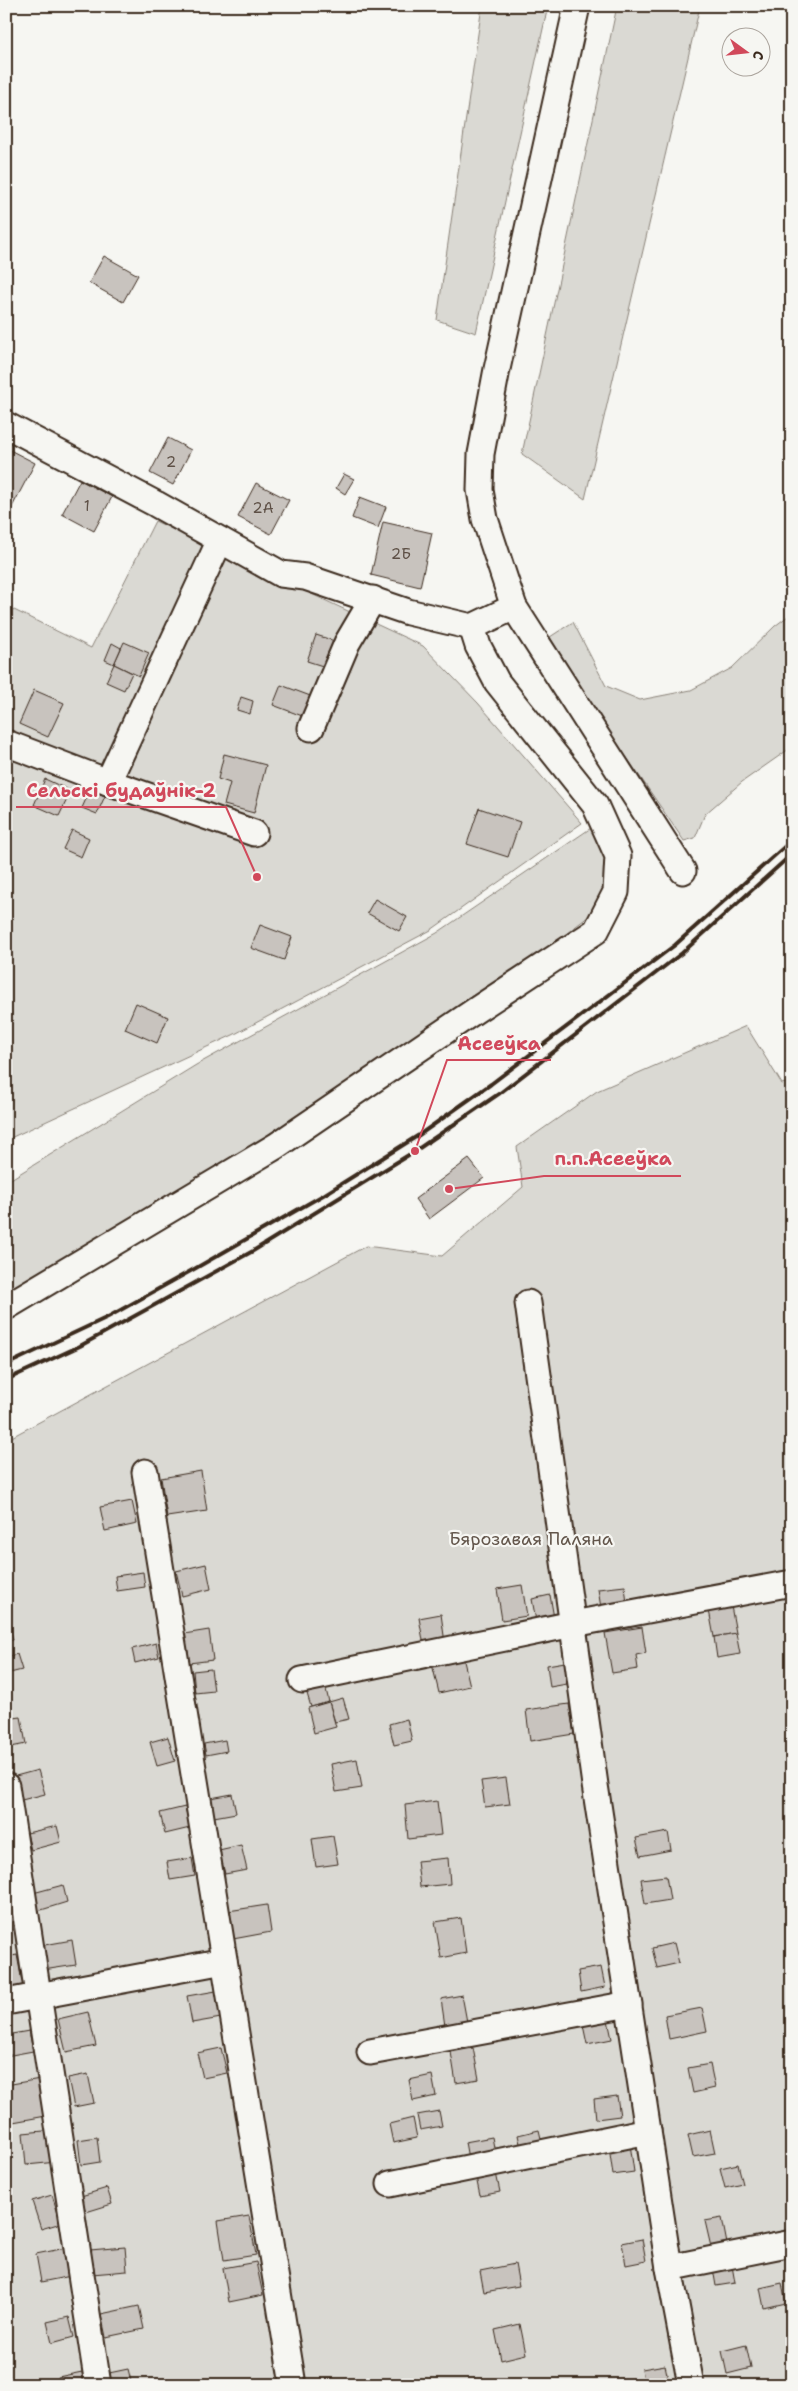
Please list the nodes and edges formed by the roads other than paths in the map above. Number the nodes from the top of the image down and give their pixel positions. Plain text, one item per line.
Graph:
1 (577, 6) edge
2 (6, 425) edge
3 (220, 540) junction
4 (374, 599) junction
5 (514, 607) junction
6 (472, 627) junction
7 (311, 728) dead end
8 (6, 743) edge
9 (108, 782) junction
10 (254, 833) dead end
11 (683, 870) dead end
12 (528, 1303) dead end
13 (6, 1307) edge
14 (145, 1472) dead end
15 (792, 1583) edge
16 (573, 1624) junction
17 (302, 1680) dead end
18 (6, 1786) edge
19 (224, 1961) junction
20 (38, 1996) junction
21 (6, 2002) edge
22 (629, 2004) junction
23 (370, 2052) dead end
24 (648, 2131) junction
25 (390, 2184) dead end
26 (792, 2243) edge
27 (669, 2268) junction
28 (98, 2385) edge
29 (292, 2385) edge
30 (691, 2385) edge

1 - 5 street
2 - 3 street
3 - 4 street
3 - 9 street
4 - 6 street
4 - 7 street
5 - 6 street
5 - 11 street
6 - 13 street
8 - 9 street
9 - 10 street
12 - 16 street
14 - 19 street
15 - 16 street
16 - 17 street
16 - 22 street
18 - 20 street
19 - 20 street
19 - 29 street
20 - 21 street
20 - 28 street
22 - 23 street
22 - 24 street
24 - 25 street
24 - 27 street
26 - 27 street
27 - 30 street

